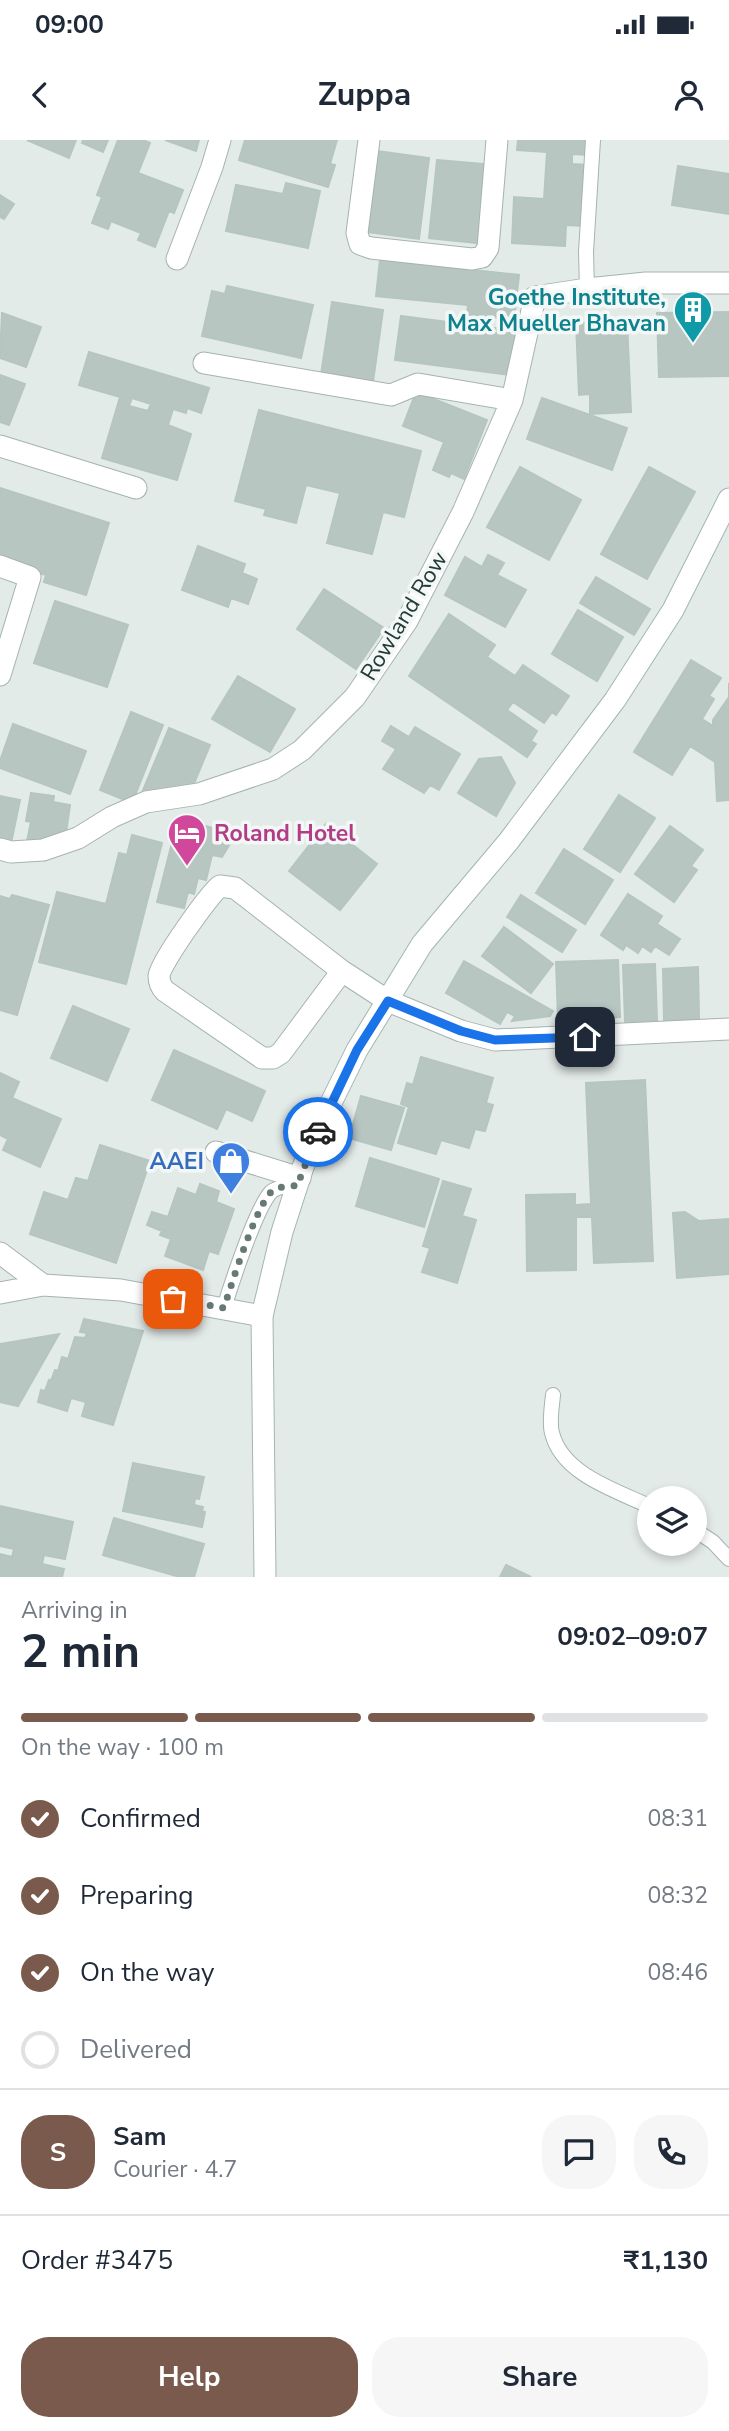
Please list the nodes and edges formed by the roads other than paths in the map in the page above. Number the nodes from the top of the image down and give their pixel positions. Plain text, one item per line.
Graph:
1 (220, 140) edge
2 (369, 140) edge
3 (497, 140) edge
4 (593, 140) edge
5 (177, 259) dead end
6 (729, 283) edge
7 (587, 289) junction
8 (204, 363) dead end
9 (512, 400) junction
10 (0, 446) edge
11 (136, 488) dead end
12 (729, 499) edge
13 (0, 566) edge
14 (0, 675) edge
15 (0, 849) edge
16 (342, 971) junction
17 (388, 1001) junction
18 (729, 1029) edge
19 (216, 1152) dead end
20 (298, 1182) junction
21 (0, 1253) edge
22 (43, 1285) junction
23 (0, 1293) edge
24 (224, 1308) junction
25 (262, 1317) junction
26 (553, 1395) dead end
27 (637, 1500) edge
28 (707, 1538) edge
29 (729, 1559) edge
30 (265, 1577) edge

1 - 5 street
2 - 3 street
4 - 7 lane
6 - 7 street, Rowland Row
7 - 9 street, Rowland Row
8 - 9 street
9 - 15 street, Rowland Row
10 - 11 street
12 - 17 street
13 - 14 street
16 - 16 street
16 - 17 street
17 - 18 street
17 - 20 street
19 - 20 street
20 - 24 lane
20 - 25 street
21 - 22 street
22 - 23 street
22 - 24 street
24 - 25 street
25 - 30 street
26 - 27 lane
28 - 29 lane

